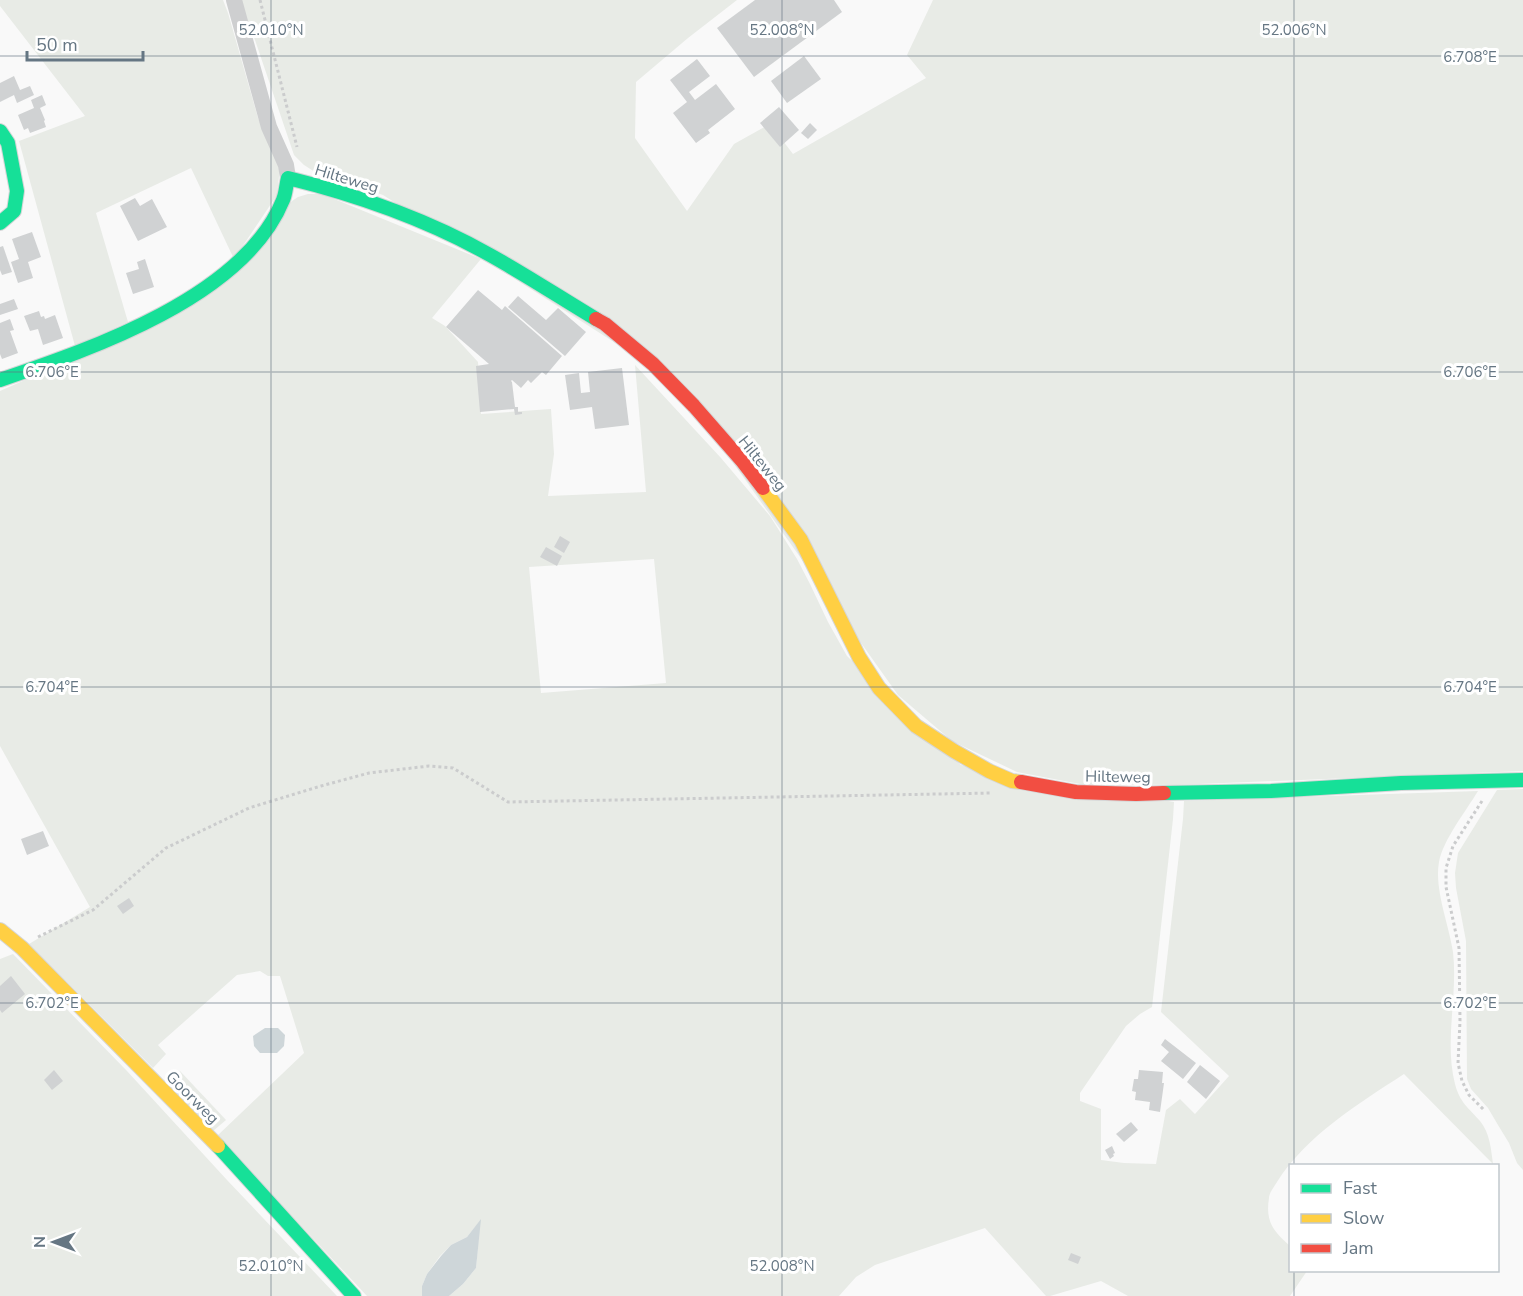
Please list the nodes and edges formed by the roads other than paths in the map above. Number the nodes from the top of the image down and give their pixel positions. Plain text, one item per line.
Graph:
1 (234, 0) edge
2 (0, 131) edge
3 (288, 178) junction
4 (0, 223) edge
5 (0, 380) edge
6 (1523, 780) edge
7 (2, 935) edge
8 (354, 1296) edge

1 - 3 street
2 - 4 street
3 - 5 street
3 - 6 street, Hilteweg
7 - 8 street, Goorweg

